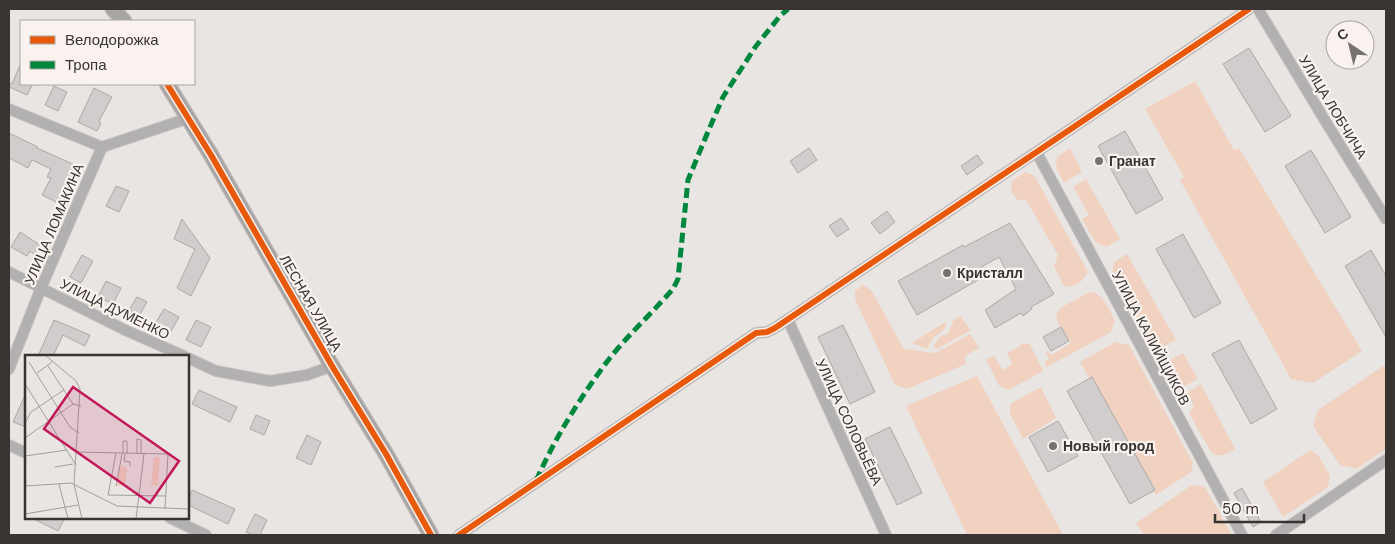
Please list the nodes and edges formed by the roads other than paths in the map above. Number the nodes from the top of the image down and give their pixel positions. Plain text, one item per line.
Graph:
1 (113, 9) edge
2 (1249, 9) edge
3 (1258, 9) edge
4 (123, 20) edge
5 (168, 85) edge
6 (9, 109) edge
7 (189, 118) junction
8 (102, 147) junction
9 (1036, 153) junction
10 (1386, 219) edge
11 (9, 272) edge
12 (41, 288) junction
13 (788, 320) junction
14 (182, 355) edge
15 (189, 358) edge
16 (332, 366) junction
17 (9, 369) edge
18 (9, 445) edge
19 (25, 453) edge
20 (1386, 460) edge
21 (172, 519) edge
22 (206, 535) edge
23 (431, 535) edge
24 (459, 535) edge
25 (886, 535) edge
26 (1242, 535) edge
27 (1276, 535) edge

1 - 4 street
2 - 9 street
3 - 10 street, УЛИЦА ЛОБЧИЧА
5 - 7 street, ЛЕСНАЯ УЛИЦА
6 - 8 street
7 - 8 street
7 - 16 street, ЛЕСНАЯ УЛИЦА
8 - 12 street, УЛИЦА ЛОМАКИНА
9 - 13 street
9 - 26 street, УЛИЦА КАЛИЙЩИКОВ
11 - 12 street, УЛИЦА ДУМЕНКО
12 - 14 street, УЛИЦА ДУМЕНКО
12 - 17 street, УЛИЦА ЛОМАКИНА
13 - 24 street
13 - 25 street, УЛИЦА СОЛОВЬЁВА
15 - 16 street
16 - 23 street, ЛЕСНАЯ УЛИЦА
18 - 19 street
20 - 27 street
21 - 22 street

